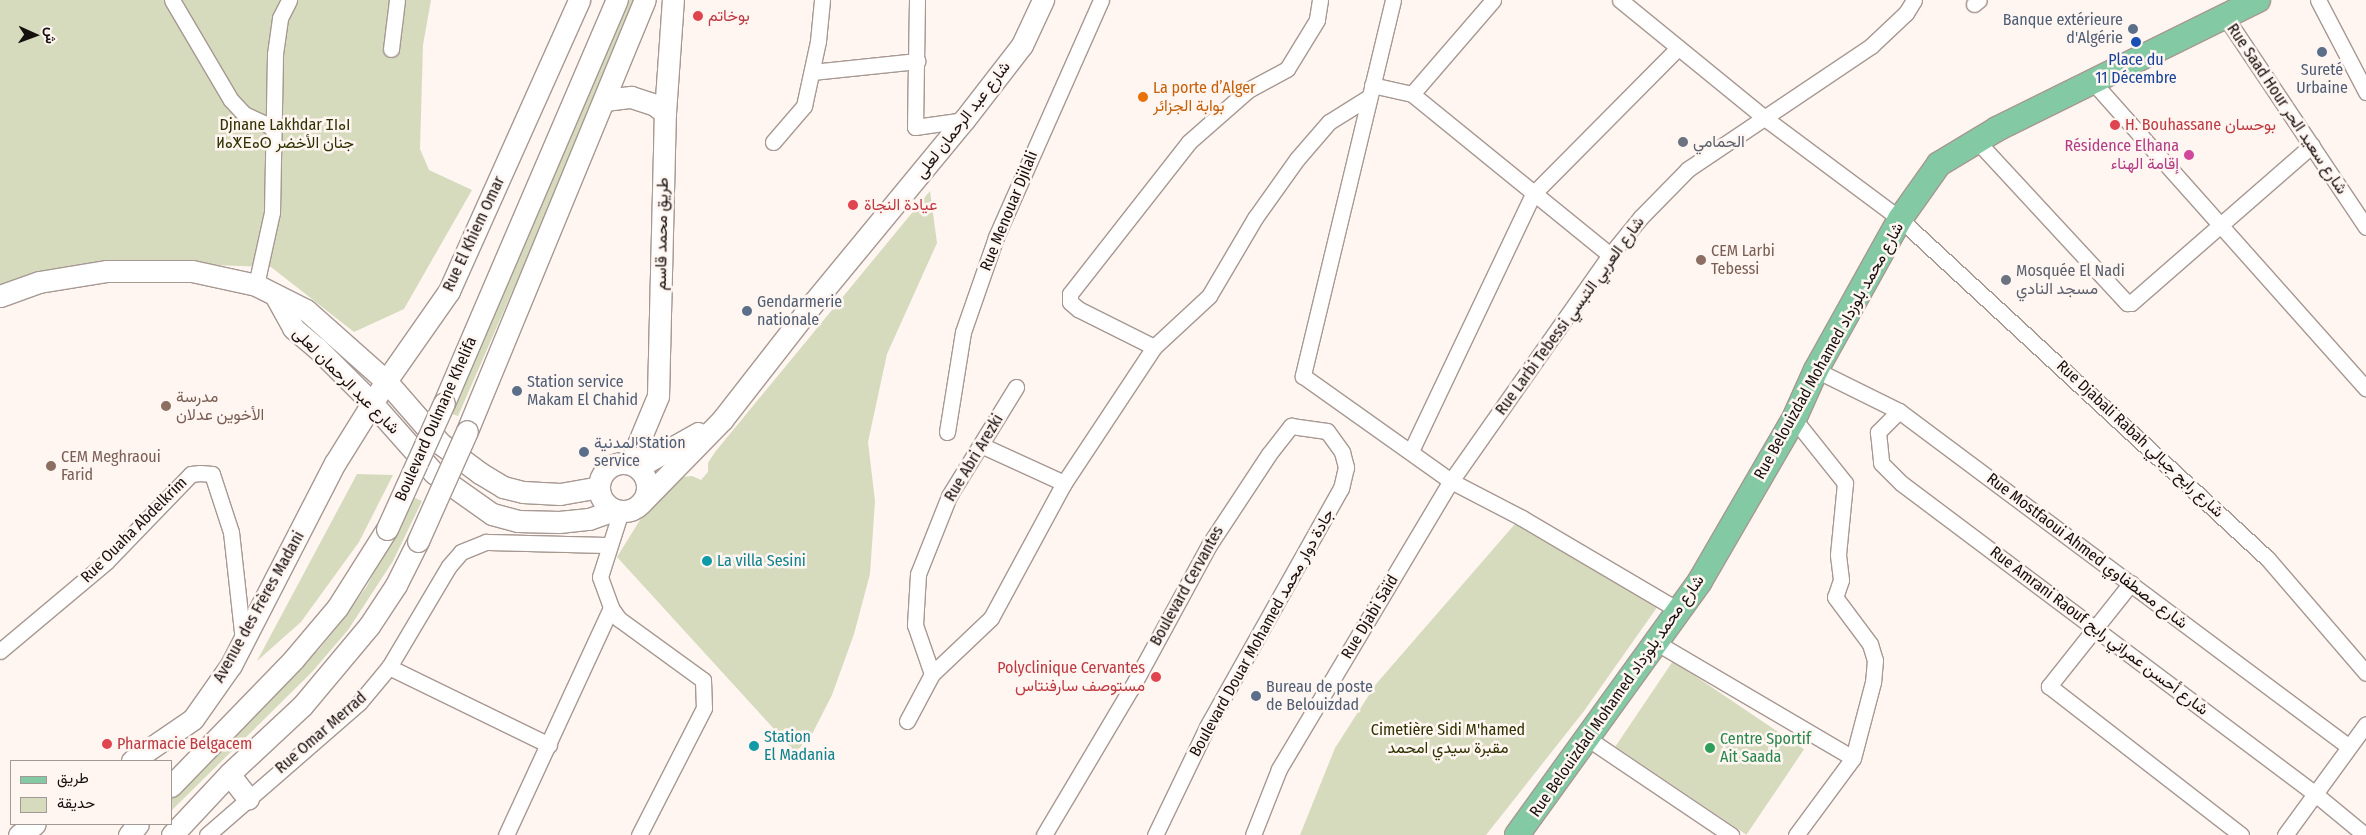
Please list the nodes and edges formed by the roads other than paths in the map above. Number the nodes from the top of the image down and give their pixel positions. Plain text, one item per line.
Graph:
1 (172, 0) edge
2 (289, 0) edge
3 (397, 0) edge
4 (594, 0) edge
5 (617, 0) edge
6 (645, 0) edge
7 (673, 0) edge
8 (822, 0) edge
9 (917, 0) edge
10 (1043, 0) edge
11 (1101, 0) edge
12 (1320, 0) edge
13 (1393, 0) edge
14 (1493, 0) edge
15 (1620, 0) edge
16 (1914, 0) edge
17 (2257, 0) edge
18 (2318, 0) edge
19 (576, 8) edge
20 (2224, 15) junction
21 (1678, 48) junction
22 (391, 49) dead end
23 (917, 61) junction
24 (812, 72) junction
25 (2092, 81) junction
26 (1371, 91) junction
27 (2366, 92) edge
28 (1412, 94) junction
29 (606, 100) junction
30 (665, 113) junction
31 (1766, 119) junction
32 (964, 120) junction
33 (272, 127) junction
34 (773, 142) dead end
35 (1977, 142) junction
36 (2312, 145) junction
37 (1533, 194) junction
38 (1900, 219) junction
39 (2218, 225) junction
40 (2366, 227) edge
41 (1610, 255) junction
42 (265, 290) junction
43 (0, 296) edge
44 (1154, 347) junction
45 (1816, 370) junction
46 (386, 381) junction
47 (1016, 387) dead end
48 (2366, 388) edge
49 (658, 396) junction
50 (372, 403) junction
51 (1899, 411) junction
52 (1794, 419) junction
53 (722, 420) junction
54 (1326, 431) joint
55 (947, 432) dead end
56 (983, 446) junction
57 (674, 447) junction
58 (1410, 451) junction
59 (341, 454) joint
60 (634, 465) junction
61 (1452, 481) junction
62 (1064, 483) junction
63 (598, 487) junction
64 (642, 502) junction
65 (618, 511) junction
66 (608, 545) junction
67 (2130, 583) junction
68 (611, 608) junction
69 (1678, 610) junction
70 (2096, 628) junction
71 (243, 640) junction
72 (1657, 643) junction
73 (0, 651) edge
74 (389, 667) junction
75 (2366, 673) edge
76 (932, 674) junction
77 (907, 720) dead end
78 (2366, 724) edge
79 (1587, 738) junction
80 (549, 745) junction
81 (2348, 746) junction
82 (1853, 758) junction
83 (133, 760) edge
84 (229, 774) junction
85 (172, 785) edge
86 (2314, 792) junction
87 (248, 798) junction
88 (34, 825) edge
89 (137, 825) edge
90 (19, 835) edge
91 (129, 835) edge
92 (172, 835) edge
93 (207, 835) edge
94 (506, 835) edge
95 (640, 835) edge
96 (1044, 835) edge
97 (1155, 835) edge
98 (1253, 835) edge
99 (1517, 835) edge
100 (1731, 835) edge
101 (1796, 835) edge
102 (2241, 835) edge
103 (2285, 835) edge
104 (2365, 835) edge

1 - 33 street
2 - 33 street
3 - 22 street
4 - 19 main road
5 - 85 main road, Boulevard Oulmane Khelifa, bridge
6 - 29 main road, Boulevard Oulmane Khelifa
7 - 30 main road, طريق محمد قاسم
8 - 24 street
9 - 23 street
10 - 32 main road, شارع عبد الرحمان لعلى
11 - 55 street, Rue Menouar Djilali
12 - 44 street
13 - 26 street
14 - 28 street
15 - 21 street, Rue Djabali Rabah شارع رابح جبالي
16 - 31 street, Rue Larbi Tebessi شارع العربي التبسي
17 - 20 main road, Rue Belouizdad Mohamed شارع محمد بلوزداد
18 - 27 street
19 - 46 main road, Rue El Khiem Omar
20 - 25 main road, Rue Belouizdad Mohamed شارع محمد بلوزداد
20 - 36 street, Rue Saad Hour شارع سعيد الحر
21 - 31 street, Rue Djabali Rabah شارع رابح جبالي
21 - 37 street
23 - 24 street
23 - 32 street
24 - 34 street
25 - 35 main road, Rue Belouizdad Mohamed شارع محمد بلوزداد
25 - 39 street
26 - 28 street
26 - 44 street
26 - 58 street
28 - 37 street
29 - 30 main road
29 - 84 main road, Boulevard Oulmane Khelifa, bridge
30 - 49 main road, طريق محمد قاسم
31 - 38 street, Rue Djabali Rabah شارع رابح جبالي
31 - 41 street, Rue Larbi Tebessi شارع العربي التبسي
32 - 53 main road, شارع عبد الرحمان لعلى
33 - 42 street
35 - 38 main road, Rue Belouizdad Mohamed شارع محمد بلوزداد
35 - 39 street
36 - 39 street
36 - 40 street, Rue Saad Hour شارع سعيد الحر
37 - 41 street
37 - 58 street
38 - 45 main road, Rue Belouizdad Mohamed شارع محمد بلوزداد
38 - 75 street, Rue Djabali Rabah شارع رابح جبالي
39 - 48 street
41 - 61 street, Rue Larbi Tebessi شارع العربي التبسي
42 - 43 main road, شارع عبد الرحمان لعلى
42 - 46 main road, شارع عبد الرحمان لعلى
42 - 50 main road, شارع عبد الرحمان لعلى
44 - 62 street
45 - 51 street, Rue Mostfaoui Ahmed شارع مصطفاوي
45 - 52 main road, Rue Belouizdad Mohamed شارع محمد بلوزداد
46 - 50 main road, Rue El Khiem Omar
46 - 63 main road, شارع عبد الرحمان لعلى
47 - 56 street, Rue Abri Arezki
49 - 57 main road
49 - 60 main road, طريق محمد قاسم
50 - 59 main road, Rue El Khiem Omar
50 - 65 main road, شارع عبد الرحمان لعلى
51 - 67 street, Rue Mostfaoui Ahmed شارع مصطفاوي
51 - 70 street, Rue Amrani Raouf شارع أحسن عمراني رابح
52 - 69 main road, Rue Belouizdad Mohamed شارع محمد بلوزداد
52 - 82 street
53 - 57 main road, شارع عبد الرحمان لعلى
53 - 64 main road, شارع عبد الرحمان لعلى
54 - 96 street, Boulevard Cervantes
54 - 97 street, Boulevard Douar Mohamed جادة دوار محمد
56 - 62 street
56 - 76 street, Rue Abri Arezki
57 - 60 main road, شارع عبد الرحمان لعلى
58 - 61 street
59 - 71 main road, Avenue des Frères Madani
60 - 63 main road
60 - 64 main road
61 - 69 street
61 - 98 street, Rue Djabi Saïd
62 - 76 street
63 - 65 main road
64 - 65 main road
65 - 66 street
66 - 68 street
66 - 74 street, Rue Omar Merrad
67 - 70 street
67 - 81 street, Rue Mostfaoui Ahmed شارع مصطفاوي
68 - 80 street
68 - 95 street
69 - 72 main road, Rue Belouizdad Mohamed شارع محمد بلوزداد
70 - 86 street, Rue Amrani Raouf شارع أحسن عمراني رابح
70 - 102 street
71 - 73 street, Rue Ouaha Abdelkrim
71 - 83 main road, Avenue des Frères Madani
72 - 79 main road, Rue Belouizdad Mohamed شارع محمد بلوزداد
72 - 82 street
74 - 80 street
74 - 87 street, Rue Omar Merrad
76 - 77 street
78 - 81 street
79 - 99 main road, Rue Belouizdad Mohamed شارع محمد بلوزداد
79 - 100 street
80 - 94 street
81 - 86 street
82 - 101 street
84 - 87 main road
84 - 92 main road, Boulevard Oulmane Khelifa
86 - 103 street
86 - 104 street, Rue Amrani Raouf شارع أحسن عمراني رابح
87 - 93 street, Rue Omar Merrad
88 - 90 main road
89 - 91 main road

